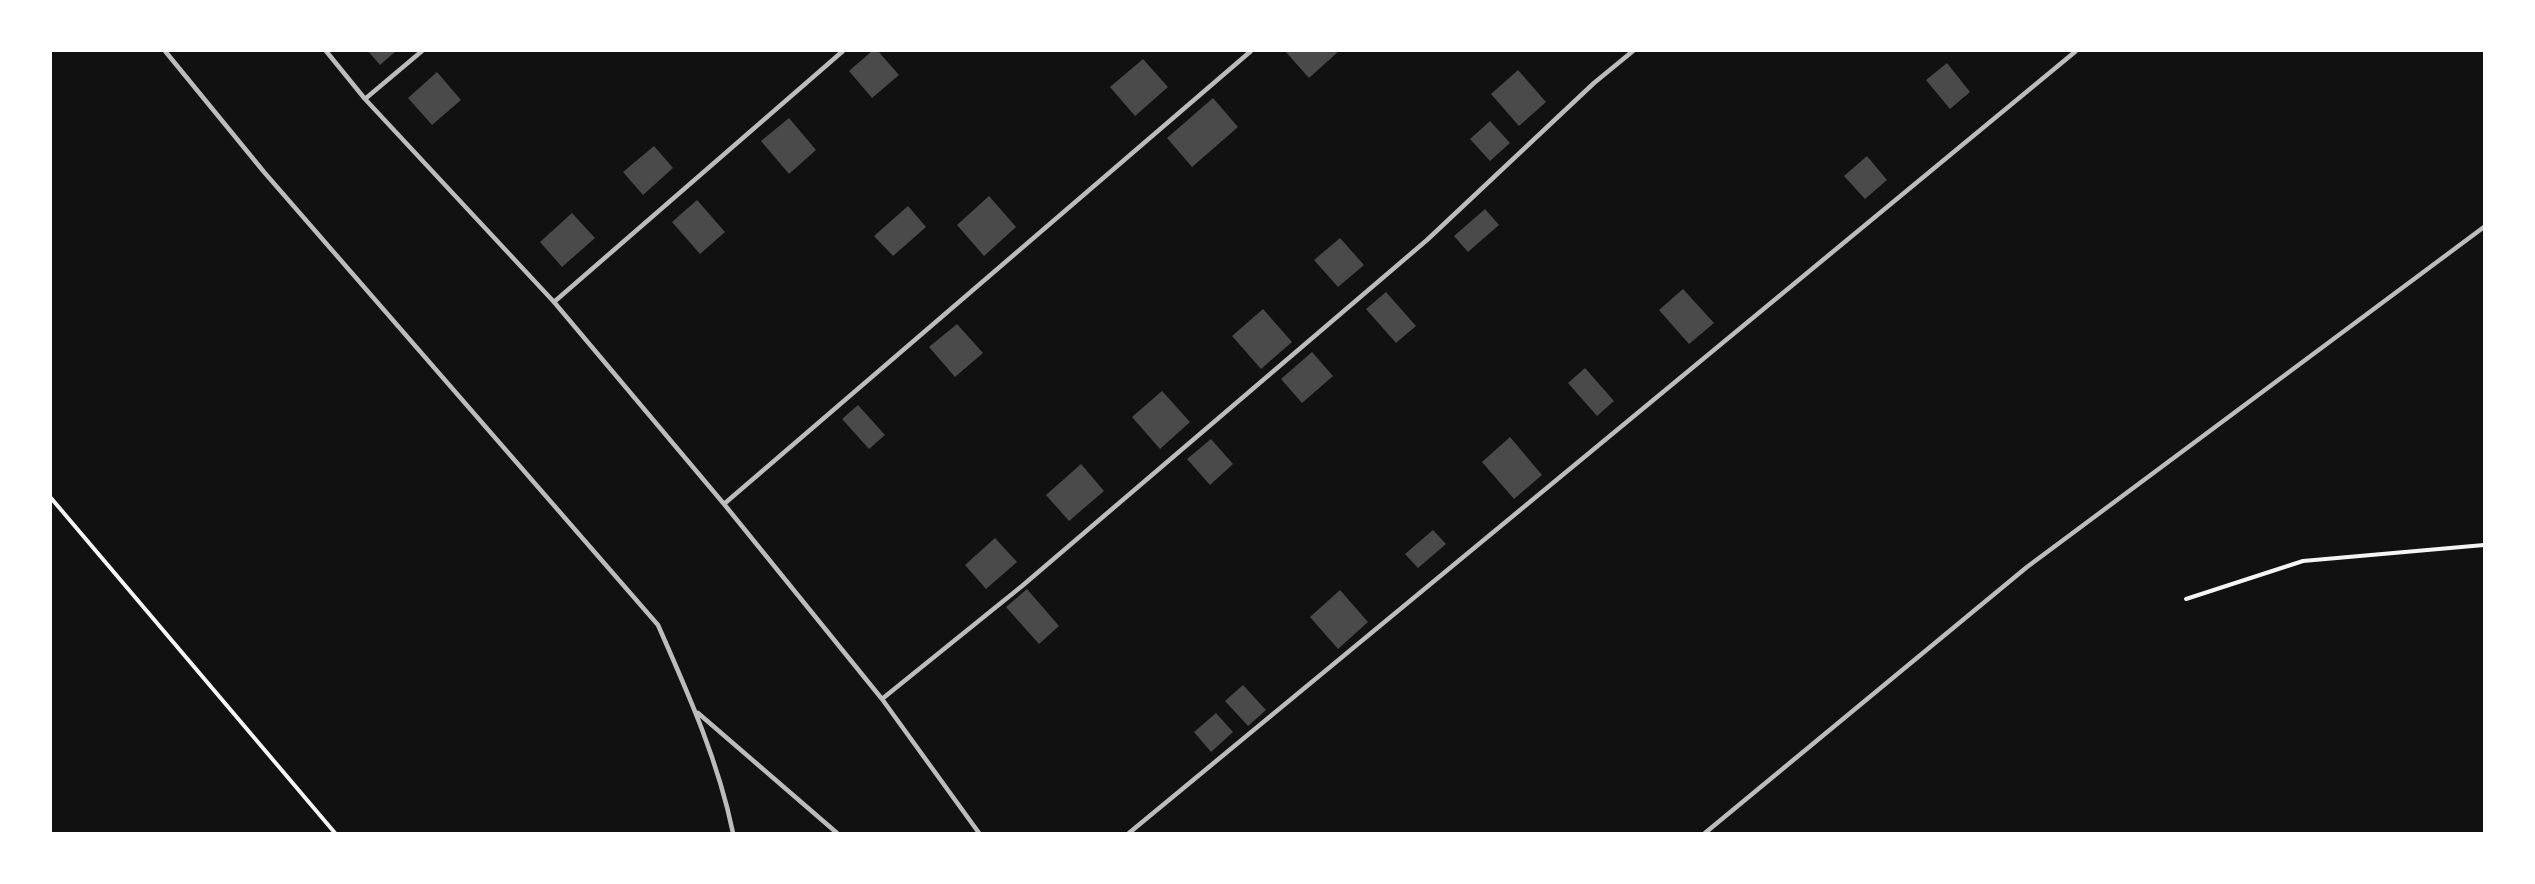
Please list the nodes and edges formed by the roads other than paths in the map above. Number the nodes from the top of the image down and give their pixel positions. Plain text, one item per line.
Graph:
1 (165, 51) edge
2 (326, 51) edge
3 (422, 51) edge
4 (843, 51) edge
5 (1251, 51) edge
6 (1633, 51) edge
7 (2076, 51) edge
8 (365, 99) junction
9 (2484, 227) edge
10 (554, 302) junction
11 (724, 504) junction
12 (882, 699) junction
13 (696, 711) junction
14 (733, 833) edge
15 (837, 833) edge
16 (979, 833) edge
17 (1130, 833) edge
18 (1705, 833) edge

1 - 13 lane
2 - 8 lane
3 - 8 lane
4 - 10 lane
5 - 11 lane
6 - 12 lane
7 - 17 lane
8 - 10 lane
9 - 18 lane
10 - 11 lane
11 - 12 lane
12 - 16 lane
13 - 14 lane
13 - 15 lane

